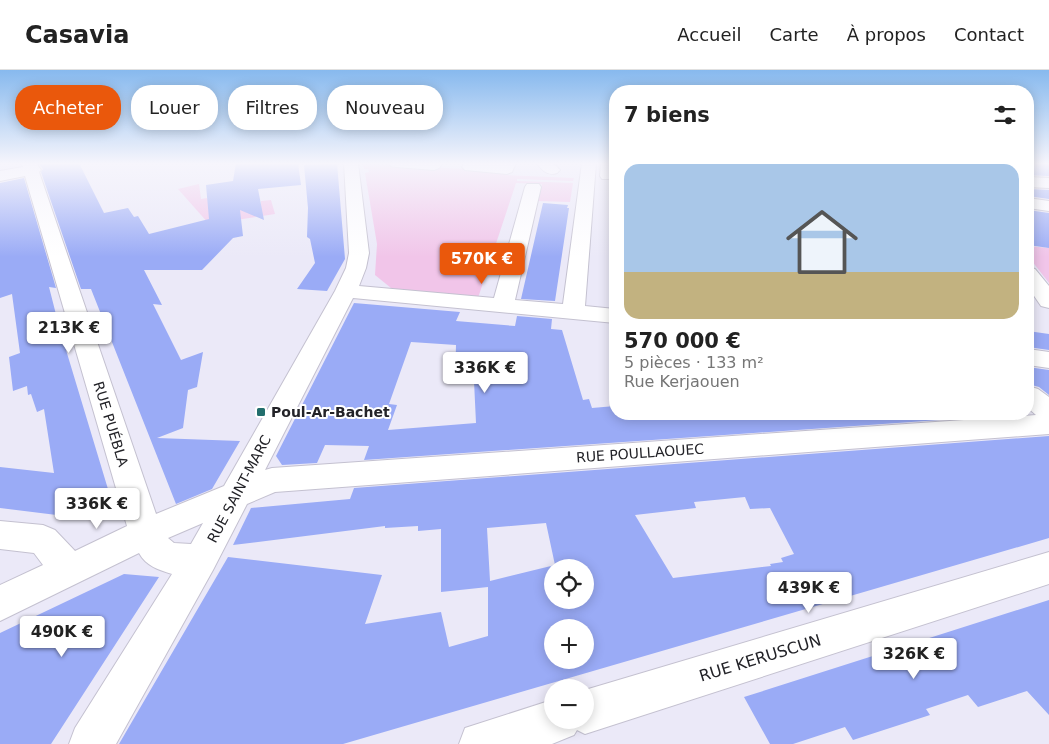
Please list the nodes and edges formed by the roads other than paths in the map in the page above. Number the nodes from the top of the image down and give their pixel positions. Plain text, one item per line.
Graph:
1 (40, 194) edge
2 (354, 194) edge
3 (531, 194) edge
4 (586, 194) edge
5 (1034, 204) edge
6 (1049, 206) edge
7 (1034, 281) edge
8 (346, 291) junction
9 (1049, 301) edge
10 (503, 306) junction
11 (573, 312) junction
12 (609, 315) edge
13 (1034, 358) edge
14 (1049, 360) edge
15 (1034, 400) edge
16 (1049, 411) edge
17 (1049, 424) edge
18 (235, 496) junction
19 (146, 533) junction
20 (0, 535) edge
21 (201, 559) junction
22 (1049, 568) edge
23 (70, 570) junction
24 (0, 603) edge
25 (594, 709) edge
26 (544, 724) edge
27 (91, 744) edge
28 (481, 744) edge

1 - 19 street, RUE PUÉBLA
2 - 8 street, RUE SAINT-MARC
3 - 10 street
4 - 11 street
5 - 6 street
7 - 9 street
8 - 10 street
8 - 18 street, RUE SAINT-MARC
10 - 11 street
11 - 12 street
13 - 14 street
15 - 16 street
17 - 18 street, RUE POULLAOUEC
18 - 19 street, RUE POULLAOUEC
18 - 21 street, RUE SAINT-MARC
19 - 21 street, RUE PUÉBLA
19 - 23 street, RUE POULLAOUEC
20 - 23 street
21 - 27 street, RUE SAINT-MARC
22 - 25 street, RUE KERUSCUN
23 - 24 street, RUE POULLAOUEC
26 - 28 street

